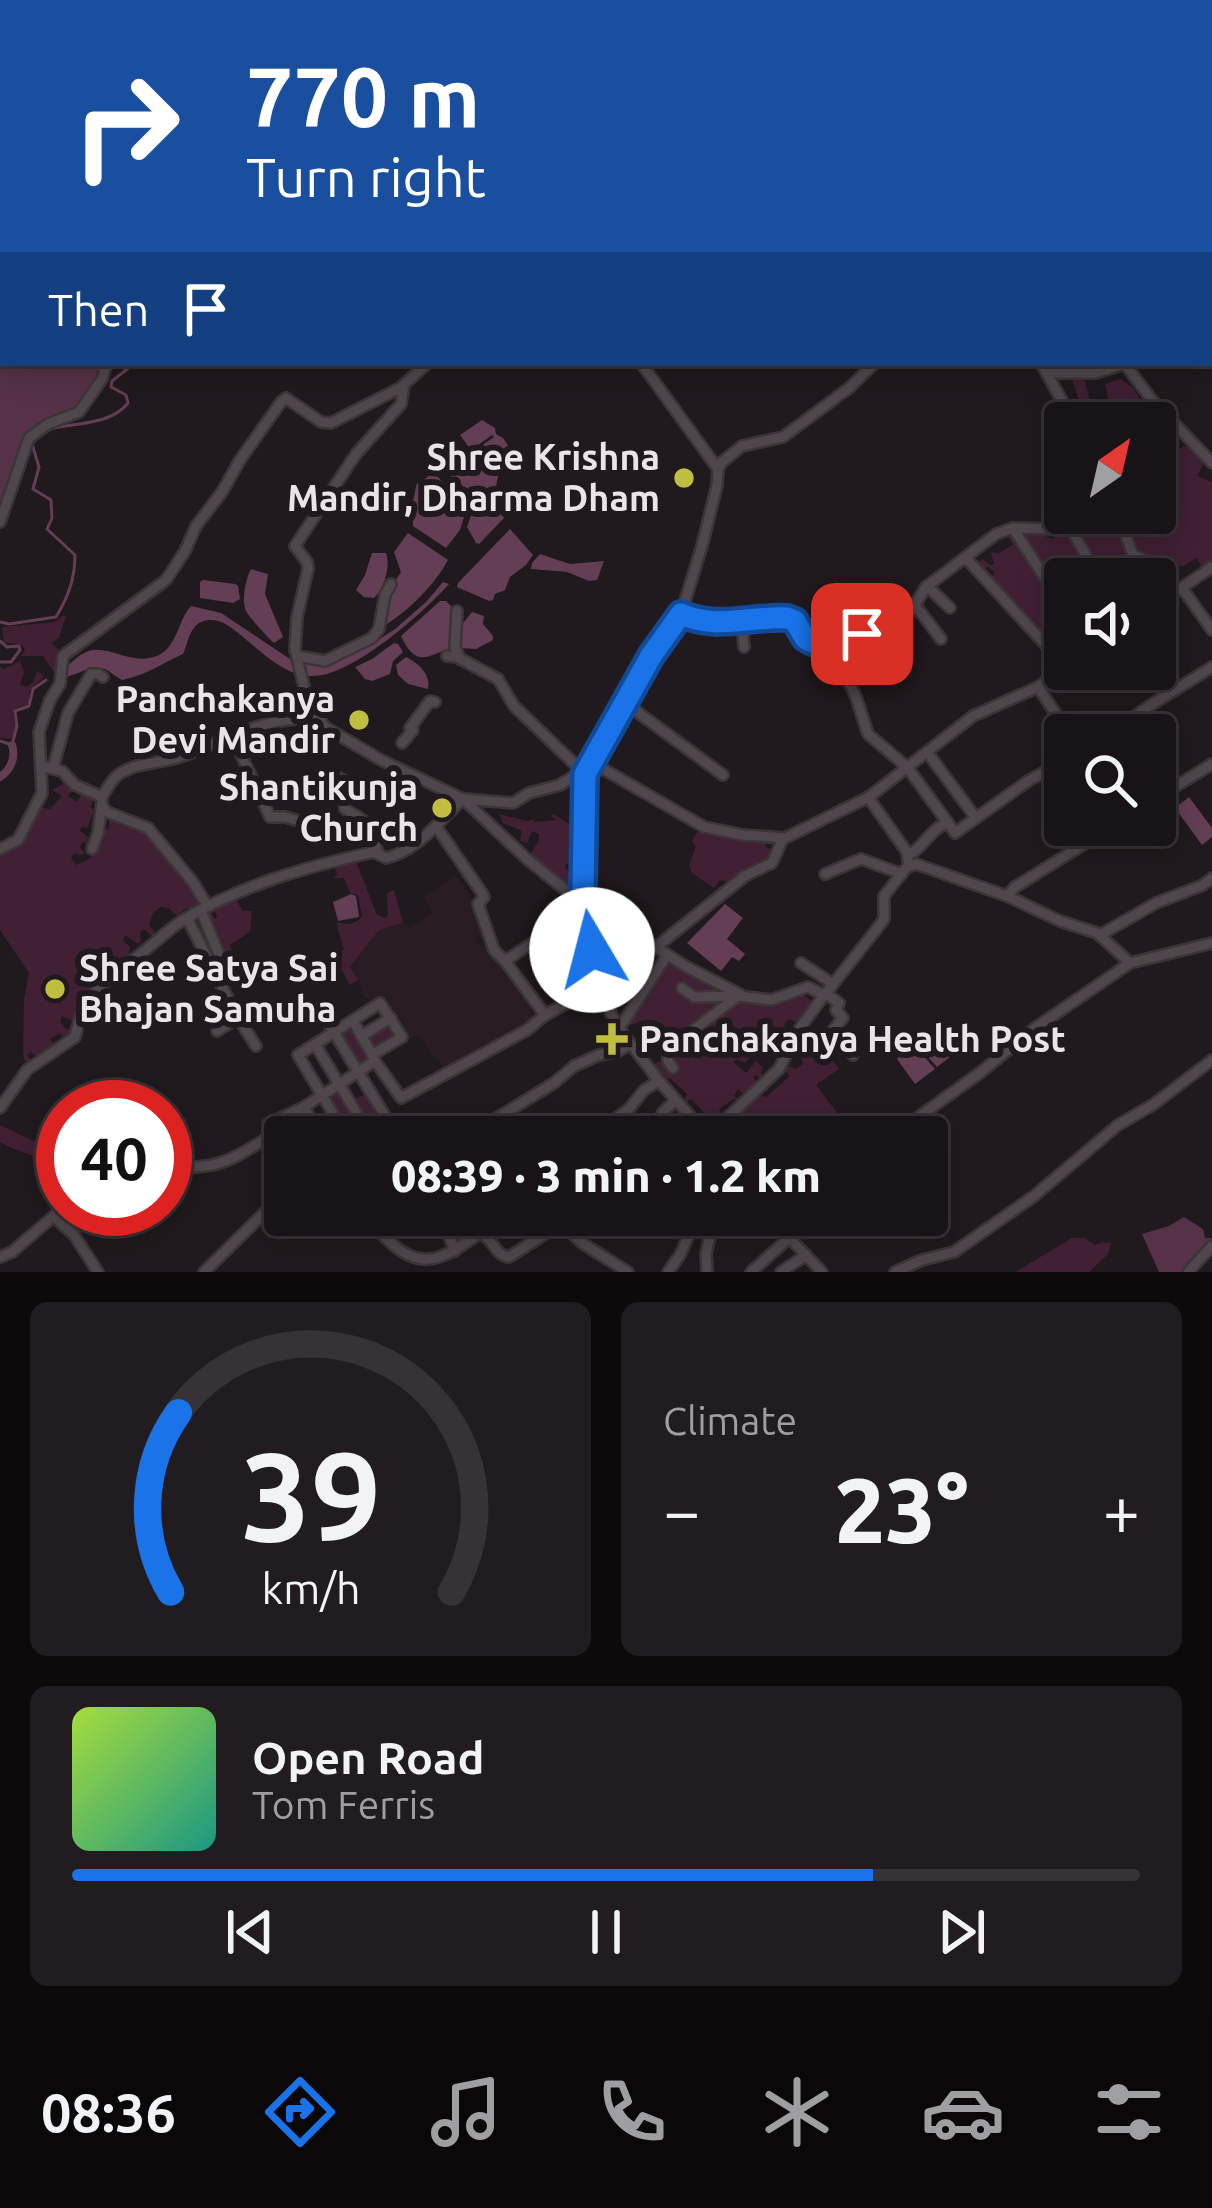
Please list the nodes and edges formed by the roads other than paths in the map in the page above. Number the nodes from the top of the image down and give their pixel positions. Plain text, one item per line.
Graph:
1 (106, 366) edge
2 (425, 366) edge
3 (643, 366) edge
4 (872, 366) edge
5 (1115, 366) edge
6 (1126, 366) edge
7 (1044, 368) edge
8 (404, 385) junction
9 (1063, 402) edge
10 (1212, 463) edge
11 (718, 469) junction
12 (0, 522) edge
13 (1013, 528) junction
14 (1044, 530) edge
15 (1125, 534) edge
16 (955, 550) dead end
17 (1140, 558) edge
18 (964, 560) junction
19 (1212, 567) edge
20 (1044, 576) edge
21 (391, 584) dead end
22 (927, 586) junction
23 (1182, 588) junction
24 (1176, 592) edge
25 (915, 604) junction
26 (950, 608) dead end
27 (457, 611) dead end
28 (681, 614) junction
29 (742, 622) junction
30 (1212, 629) edge
31 (941, 639) dead end
32 (1044, 644) edge
33 (832, 645) junction
34 (744, 647) dead end
35 (447, 656) dead end
36 (460, 659) junction
37 (299, 666) junction
38 (1212, 667) edge
39 (103, 677) dead end
40 (1044, 682) edge
41 (1038, 687) junction
42 (1176, 689) edge
43 (1175, 690) edge
44 (435, 702) dead end
45 (625, 703) junction
46 (1056, 714) edge
47 (1141, 714) edge
48 (319, 719) junction
49 (232, 735) junction
50 (402, 743) dead end
51 (927, 752) junction
52 (591, 762) junction
53 (1212, 764) edge
54 (47, 767) junction
55 (907, 767) junction
56 (1044, 772) edge
57 (585, 774) junction
58 (333, 775) dead end
59 (723, 775) dead end
60 (1176, 787) edge
61 (868, 797) junction
62 (463, 799) junction
63 (102, 802) junction
64 (976, 818) junction
65 (302, 822) dead end
66 (947, 823) junction
67 (436, 826) junction
68 (783, 838) junction
69 (1081, 846) edge
70 (0, 849) edge
71 (92, 849) dead end
72 (374, 852) junction
73 (906, 865) junction
74 (825, 874) dead end
75 (1212, 878) edge
76 (1007, 896) junction
77 (204, 909) junction
78 (584, 909) junction
79 (187, 918) junction
80 (1100, 935) junction
81 (1212, 943) edge
82 (656, 947) junction
83 (667, 955) junction
84 (505, 962) junction
85 (801, 962) dead end
86 (1130, 964) junction
87 (214, 970) junction
88 (599, 986) junction
89 (682, 988) dead end
90 (827, 991) junction
91 (739, 996) junction
92 (321, 1011) dead end
93 (545, 1015) junction
94 (238, 1018) junction
95 (391, 1018) junction
96 (352, 1021) junction
97 (618, 1027) junction
98 (217, 1030) dead end
99 (334, 1033) junction
100 (362, 1036) junction
101 (315, 1044) junction
102 (631, 1044) junction
103 (256, 1046) dead end
104 (853, 1055) dead end
105 (373, 1058) junction
106 (1212, 1060) edge
107 (673, 1069) dead end
108 (357, 1071) junction
109 (659, 1081) junction
110 (338, 1083) junction
111 (321, 1095) junction
112 (652, 1100) dead end
113 (637, 1101) junction
114 (675, 1101) junction
115 (304, 1107) junction
116 (0, 1108) edge
117 (309, 1116) edge
118 (334, 1116) edge
119 (368, 1116) edge
120 (377, 1116) edge
121 (500, 1116) edge
122 (619, 1116) edge
123 (661, 1116) edge
124 (690, 1116) edge
125 (730, 1116) edge
126 (920, 1116) edge
127 (192, 1166) edge
128 (264, 1213) edge
129 (36, 1232) edge
130 (75, 1236) edge
131 (385, 1236) edge
132 (449, 1236) edge
133 (686, 1236) edge
134 (710, 1236) edge
135 (789, 1238) joint
136 (1212, 1246) edge
137 (455, 1251) junction
138 (806, 1255) junction
139 (0, 1257) edge
140 (433, 1260) junction
141 (98, 1272) edge
142 (204, 1272) edge
143 (439, 1272) edge
144 (628, 1272) edge
145 (668, 1272) edge
146 (707, 1272) edge
147 (752, 1272) edge
148 (781, 1272) edge
149 (822, 1272) edge
150 (895, 1272) edge
151 (1188, 1272) edge

1 - 12 street
2 - 8 street
3 - 11 street
4 - 11 street
5 - 7 street
6 - 10 street
7 - 9 street
8 - 37 street
8 - 54 street
11 - 28 street
13 - 14 street
13 - 18 street
13 - 20 street
15 - 17 street
16 - 18 street
18 - 22 street
18 - 32 street
19 - 23 street
21 - 37 street
22 - 25 street
22 - 26 street
23 - 24 street
23 - 30 street
25 - 31 street
25 - 33 street
27 - 36 street
28 - 29 street
28 - 45 street
29 - 33 street
29 - 34 street
33 - 55 street
35 - 36 street
36 - 57 street
37 - 48 street
38 - 42 street
39 - 54 street
40 - 41 street
41 - 46 street
41 - 51 street
43 - 47 street
44 - 50 street
45 - 52 street
45 - 59 street
48 - 49 street
48 - 62 street
49 - 63 street
49 - 65 street
51 - 55 street
51 - 64 street
52 - 57 street
52 - 68 street
53 - 60 street
54 - 63 street
54 - 70 street
55 - 61 street
55 - 66 street
56 - 64 street
57 - 62 street
57 - 78 street
58 - 72 street
61 - 68 street
61 - 73 street
62 - 67 street
62 - 78 street
63 - 71 street
63 - 77 street
64 - 66 street
66 - 73 street
67 - 72 street
67 - 84 street
68 - 82 street
69 - 76 street
72 - 77 street
73 - 74 street
73 - 76 street
73 - 90 street
75 - 80 street
76 - 80 street
77 - 79 street
77 - 87 street
78 - 82 street
78 - 84 street
78 - 88 street
79 - 87 street
79 - 116 street
80 - 86 street
81 - 86 street
82 - 83 street
83 - 91 street
83 - 97 street
84 - 93 street
85 - 90 street
86 - 126 street
87 - 94 street
88 - 93 street
88 - 97 street
89 - 91 street
90 - 91 street
90 - 104 street
90 - 125 street
91 - 107 street
92 - 99 street
93 - 105 street
94 - 98 street
94 - 103 street
95 - 96 street
95 - 100 street
95 - 105 street
96 - 99 street
96 - 100 street
97 - 102 street
99 - 101 street
99 - 108 street
100 - 105 street
101 - 110 street
101 - 111 street
102 - 109 street
102 - 121 street
105 - 108 street
106 - 150 street
108 - 110 street
108 - 120 street
109 - 113 street
109 - 114 street
110 - 111 street
110 - 119 street
111 - 115 street
111 - 118 street
112 - 113 street
113 - 122 street
114 - 123 street
114 - 124 street
115 - 117 street
115 - 127 street
128 - 142 street
129 - 139 street
130 - 141 street
131 - 140 street
132 - 137 street
133 - 145 street
134 - 146 street
135 - 138 street
135 - 147 street
136 - 151 street
137 - 140 street
137 - 144 street
138 - 148 street
138 - 149 street
140 - 143 street

